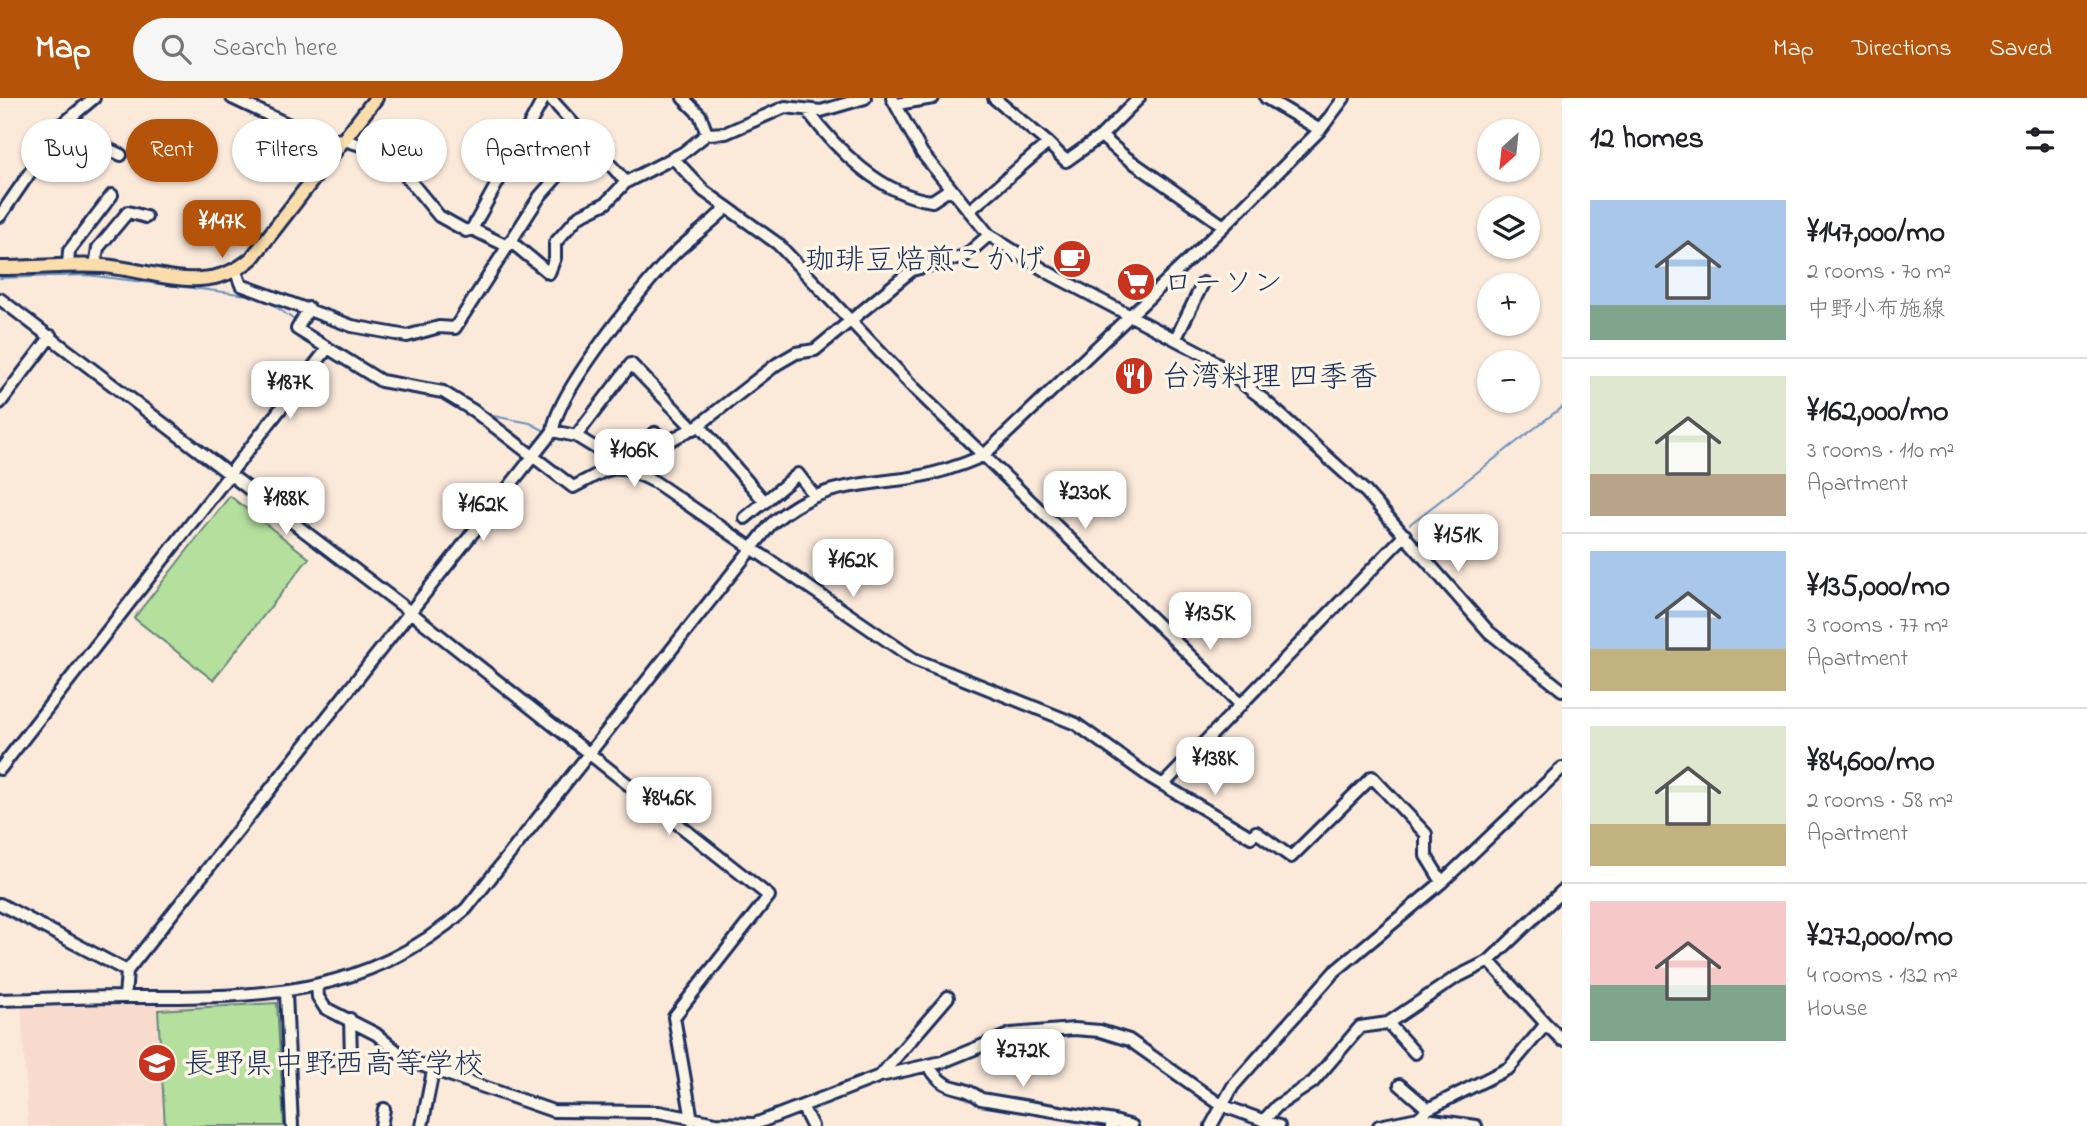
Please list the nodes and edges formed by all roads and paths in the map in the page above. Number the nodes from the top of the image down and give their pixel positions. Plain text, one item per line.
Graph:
1 (94, 98) edge
2 (232, 98) edge
3 (376, 98) edge
4 (544, 98) edge
5 (550, 98) edge
6 (683, 98) edge
7 (864, 98) edge
8 (933, 98) edge
9 (994, 98) edge
10 (1139, 98) edge
11 (1266, 98) edge
12 (1344, 98) edge
13 (894, 101) edge
14 (807, 110) junction
15 (69, 119) edge
16 (278, 119) edge
17 (568, 119) edge
18 (1320, 130) junction
19 (707, 134) junction
20 (1101, 136) junction
21 (344, 140) junction
22 (1048, 143) junction
23 (112, 151) edge
24 (121, 155) dead end
25 (674, 159) junction
26 (615, 170) edge
27 (23, 182) edge
28 (553, 182) edge
29 (626, 182) junction
30 (950, 189) junction
31 (112, 195) dead end
32 (726, 208) junction
33 (969, 211) junction
34 (0, 216) edge
35 (146, 217) dead end
36 (1224, 226) junction
37 (472, 229) junction
38 (989, 235) junction
39 (508, 243) junction
40 (68, 266) junction
41 (95, 266) junction
42 (0, 268) edge
43 (236, 272) junction
44 (1203, 283) dead end
45 (0, 299) edge
46 (306, 314) junction
47 (1130, 316) junction
48 (849, 320) junction
49 (51, 336) junction
50 (1177, 338) junction
51 (327, 349) junction
52 (0, 403) edge
53 (696, 427) junction
54 (553, 431) junction
55 (576, 436) junction
56 (533, 456) junction
57 (983, 456) junction
58 (229, 473) junction
59 (814, 495) junction
60 (765, 502) junction
61 (745, 518) dead end
62 (1405, 535) junction
63 (749, 547) junction
64 (409, 611) junction
65 (1562, 690) edge
66 (1241, 705) junction
67 (589, 753) junction
68 (1562, 768) edge
69 (0, 769) edge
70 (1163, 785) junction
71 (1442, 882) junction
72 (1562, 891) edge
73 (0, 904) edge
74 (1489, 961) junction
75 (127, 971) junction
76 (317, 986) junction
77 (286, 993) junction
78 (125, 997) junction
79 (948, 997) dead end
80 (0, 1000) edge
81 (350, 1019) junction
82 (1388, 1023) junction
83 (1546, 1024) junction
84 (1562, 1040) edge
85 (1415, 1053) dead end
86 (324, 1060) dead end
87 (928, 1065) junction
88 (433, 1071) junction
89 (880, 1076) junction
90 (1400, 1085) dead end
91 (1221, 1105) junction
92 (803, 1108) junction
93 (384, 1109) dead end
94 (1428, 1109) junction
95 (636, 1113) junction
96 (1418, 1118) junction
97 (692, 1120) junction
98 (1263, 1121) junction
99 (1112, 1124) edge
100 (292, 1126) edge
101 (381, 1126) edge
102 (422, 1126) edge
103 (638, 1126) edge
104 (812, 1126) edge
105 (1132, 1126) edge
106 (1211, 1126) edge
107 (1279, 1126) edge
108 (1379, 1126) edge
109 (1476, 1126) edge

1 - 15 street
2 - 16 street
3 - 21 main road
4 - 37 street
5 - 17 street
6 - 19 street
7 - 14 street
8 - 13 street
9 - 22 street
10 - 20 street
11 - 18 street
12 - 18 street
13 - 30 street
14 - 19 street
14 - 30 street
18 - 36 street
19 - 25 street
20 - 22 street
20 - 36 street
21 - 37 street
21 - 43 main road
22 - 33 street
23 - 24 street
25 - 29 street
25 - 32 street
26 - 29 street
27 - 34 street
28 - 39 street
29 - 39 street
30 - 33 street
31 - 40 street
32 - 48 street
32 - 54 street
33 - 38 street
35 - 41 street
36 - 47 street
37 - 39 street
38 - 47 street
38 - 48 street
39 - 46 street
40 - 41 main road
40 - 42 main road
41 - 43 main road
43 - 46 street
44 - 50 street
45 - 49 street
46 - 51 street
47 - 50 street
47 - 57 street
48 - 53 street
48 - 57 street
49 - 52 street
49 - 58 street
50 - 62 street
51 - 56 street
51 - 58 street
53 - 55 street
53 - 55 street
53 - 60 street
54 - 55 street
54 - 56 street
56 - 63 street
56 - 64 street
57 - 59 street
57 - 66 street
58 - 64 street
58 - 69 street
59 - 60 street
59 - 63 street
60 - 61 street
62 - 65 street
62 - 66 street
63 - 67 street
63 - 70 street
64 - 67 street
64 - 75 street
66 - 70 street
67 - 76 street
67 - 97 street
68 - 71 street
70 - 71 street
71 - 91 street
72 - 74 street
73 - 75 street
74 - 82 street
74 - 83 street
75 - 78 street
76 - 77 street
76 - 81 street
77 - 78 street
77 - 100 street
78 - 80 street
79 - 89 street
81 - 86 street
81 - 88 street
82 - 85 street
82 - 98 street
83 - 84 street
83 - 94 street
87 - 89 street
87 - 91 street
87 - 99 street
88 - 95 street
88 - 102 street
89 - 92 street
90 - 94 street
91 - 98 street
91 - 106 street
92 - 97 street
92 - 104 street
93 - 101 street
94 - 96 street
95 - 97 street
95 - 103 street
96 - 108 street
96 - 109 street
98 - 107 street
99 - 105 street

